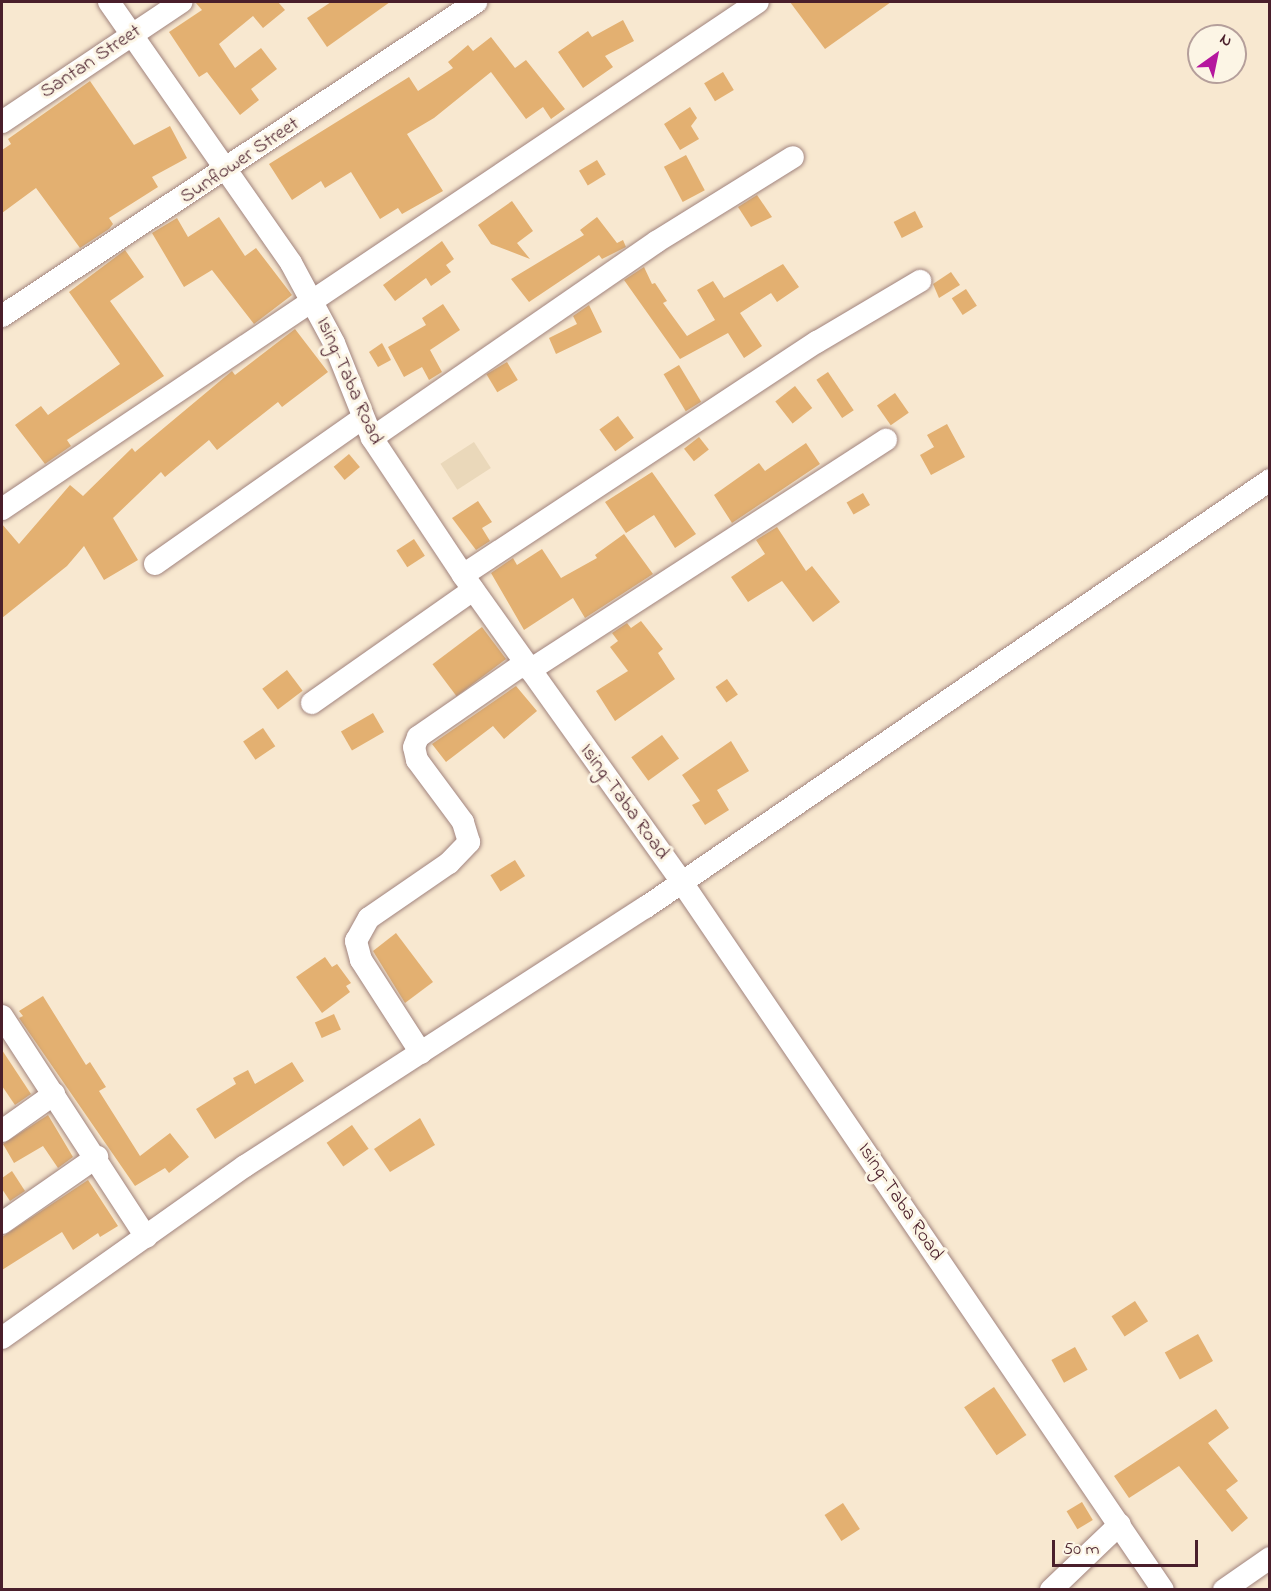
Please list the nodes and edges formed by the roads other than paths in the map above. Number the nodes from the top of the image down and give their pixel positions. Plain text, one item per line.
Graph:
1 (109, 2) edge
2 (181, 2) edge
3 (476, 2) edge
4 (758, 2) edge
5 (131, 35) junction
6 (2, 122) edge
7 (793, 157) dead end
8 (224, 172) junction
9 (920, 281) dead end
10 (311, 299) junction
11 (2, 316) edge
12 (367, 428) junction
13 (886, 440) dead end
14 (1269, 480) edge
15 (2, 509) edge
16 (155, 564) dead end
17 (468, 583) junction
18 (528, 666) junction
19 (312, 704) dead end
20 (681, 881) junction
21 (3, 1022) edge
22 (421, 1053) junction
23 (54, 1094) junction
24 (2, 1131) edge
25 (97, 1157) junction
26 (3, 1219) edge
27 (146, 1237) junction
28 (2, 1338) edge
29 (1120, 1524) junction
30 (1269, 1558) edge
31 (1051, 1590) edge
32 (1163, 1590) edge
33 (1224, 1590) edge

1 - 5 street, Ising-Taba Road
2 - 5 street, Santan Street
3 - 8 street, Sunflower Street
4 - 10 street
5 - 6 street, Santan Street
5 - 8 street, Ising-Taba Road
7 - 12 street
8 - 10 street, Ising-Taba Road
8 - 11 street, Sunflower Street
9 - 17 street
10 - 12 street, Ising-Taba Road
10 - 15 street
12 - 16 street
12 - 17 street, Ising-Taba Road
13 - 18 street
14 - 20 street
17 - 18 street, Ising-Taba Road
17 - 19 street
18 - 20 street, Ising-Taba Road
18 - 22 street
20 - 22 street
20 - 29 street, Ising-Taba Road
21 - 23 street
22 - 27 street
23 - 24 street
23 - 25 street
25 - 26 street
25 - 27 street
27 - 28 street
29 - 31 street
29 - 32 street, Ising-Taba Road
30 - 33 street

